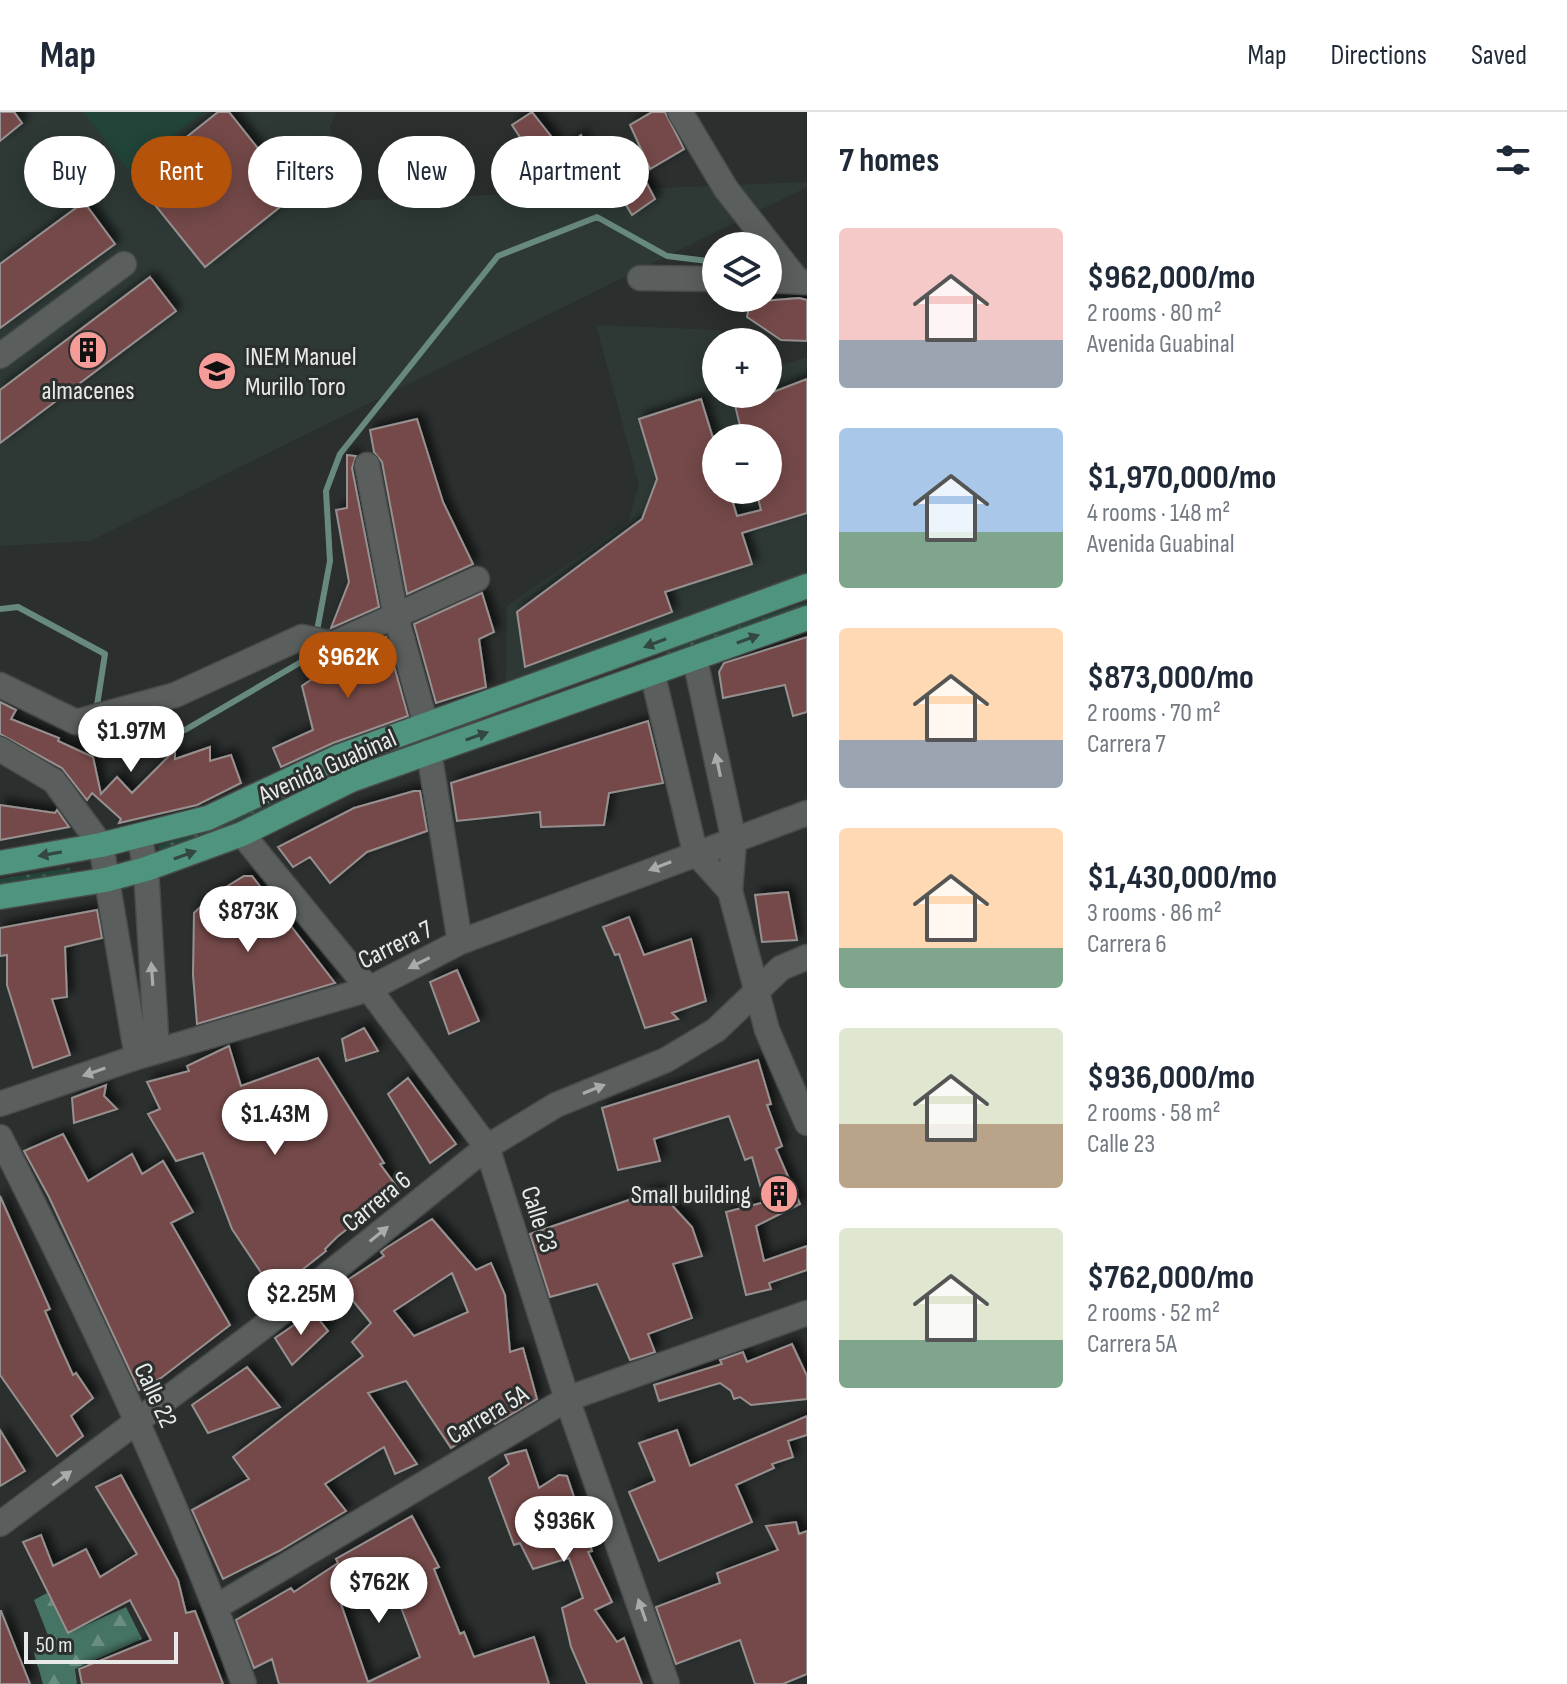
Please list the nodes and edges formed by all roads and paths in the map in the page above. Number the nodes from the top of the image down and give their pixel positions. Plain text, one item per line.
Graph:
1 (680, 112) edge
2 (124, 264) dead end
3 (640, 278) dead end
4 (702, 279) edge
5 (801, 281) edge
6 (0, 356) edge
7 (367, 465) dead end
8 (477, 579) dead end
9 (807, 586) edge
10 (396, 617) junction
11 (807, 618) edge
12 (695, 659) junction
13 (653, 676) junction
14 (0, 685) edge
15 (426, 725) junction
16 (0, 749) edge
17 (429, 752) junction
18 (807, 813) edge
19 (242, 834) junction
20 (139, 836) junction
21 (734, 841) junction
22 (101, 845) junction
23 (695, 852) junction
24 (0, 863) edge
25 (146, 869) junction
26 (105, 880) junction
27 (730, 891) junction
28 (0, 897) edge
29 (460, 942) junction
30 (807, 957) edge
31 (369, 989) junction
32 (756, 991) junction
33 (147, 1054) junction
34 (0, 1104) edge
35 (807, 1123) edge
36 (0, 1137) edge
37 (487, 1147) junction
38 (807, 1313) edge
39 (567, 1399) junction
40 (138, 1421) junction
41 (0, 1524) edge
42 (216, 1607) junction
43 (244, 1684) edge
44 (667, 1684) edge

1 - 5 street
2 - 6 street
3 - 4 street
7 - 10 street
8 - 10 street
9 -> 15 main road, Avenida Guabinal
10 - 14 street
10 - 15 street
12 -> 11 main road, Avenida Guabinal
12 - 13 main road, Avenida Guabinal
21 -> 12 street
17 -> 13 main road, Avenida Guabinal
13 - 23 street
15 - 20 main road, Avenida Guabinal
16 - 22 street
17 - 19 main road, Avenida Guabinal
17 - 29 street
18 - 21 street, Carrera 7
25 -> 19 main road, Avenida Guabinal
19 - 31 street, Calle 23
20 - 22 main road, Avenida Guabinal
20 - 25 street
21 - 23 street, Carrera 7
21 - 27 street
22 -> 24 main road, Avenida Guabinal
22 - 26 street
23 - 27 street
23 -> 29 street, Carrera 7
25 - 26 main road, Avenida Guabinal
33 -> 25 street
26 - 28 main road, Avenida Guabinal
26 - 33 street
27 - 32 street
29 -> 31 street, Carrera 7
30 - 32 street, Carrera 6
31 - 33 street, Carrera 7
31 - 37 street, Calle 23
32 - 35 street
37 -> 32 street, Carrera 6
33 -> 34 street, Carrera 7
36 - 40 street, Calle 22
37 - 39 street, Calle 23
40 -> 37 street, Carrera 6
38 - 39 street, Carrera 5A
39 - 42 street, Carrera 5A
44 -> 39 street, Calle 23
41 -> 40 street, Carrera 6
40 - 42 street, Calle 22
42 - 43 street, Calle 22

